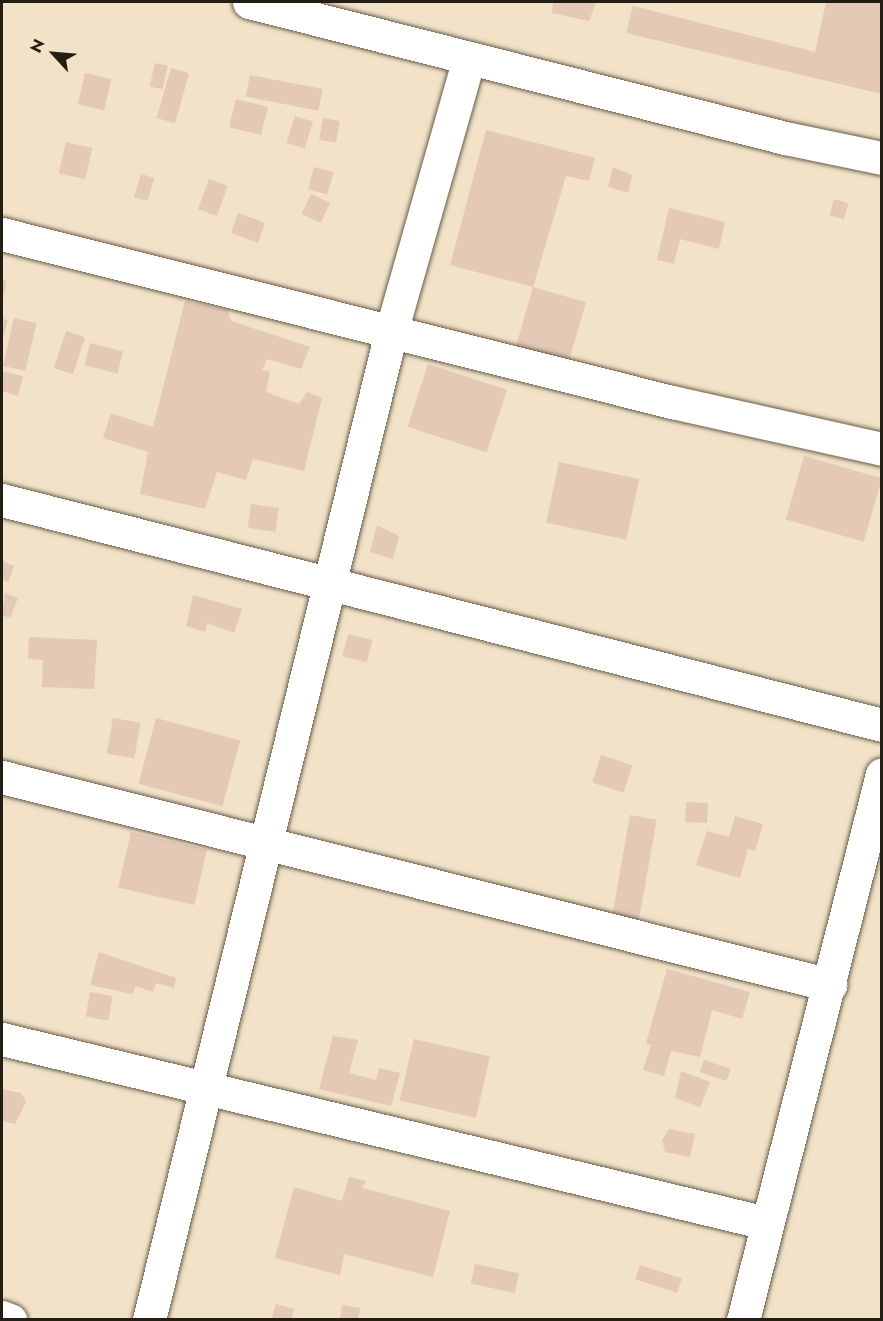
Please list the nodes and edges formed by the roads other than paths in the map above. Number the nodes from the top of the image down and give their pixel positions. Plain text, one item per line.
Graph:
1 (249, 2) edge
2 (469, 58) junction
3 (882, 158) edge
4 (2, 234) edge
5 (391, 332) junction
6 (882, 449) edge
7 (2, 500) edge
8 (329, 584) junction
9 (882, 725) edge
10 (882, 774) edge
11 (2, 777) edge
12 (266, 844) junction
13 (830, 985) junction
14 (2, 1039) edge
15 (206, 1090) junction
16 (766, 1223) junction
17 (2, 1317) edge
18 (10, 1320) edge
19 (149, 1320) edge
20 (743, 1320) edge

1 - 2 street
2 - 3 street
2 - 5 street
4 - 5 street
5 - 6 street
5 - 8 street
7 - 8 street
8 - 9 street
8 - 12 street
10 - 13 street
11 - 12 street
12 - 13 street
12 - 15 street
13 - 16 street
14 - 15 street
15 - 16 street
15 - 19 street
16 - 20 street
17 - 18 street

